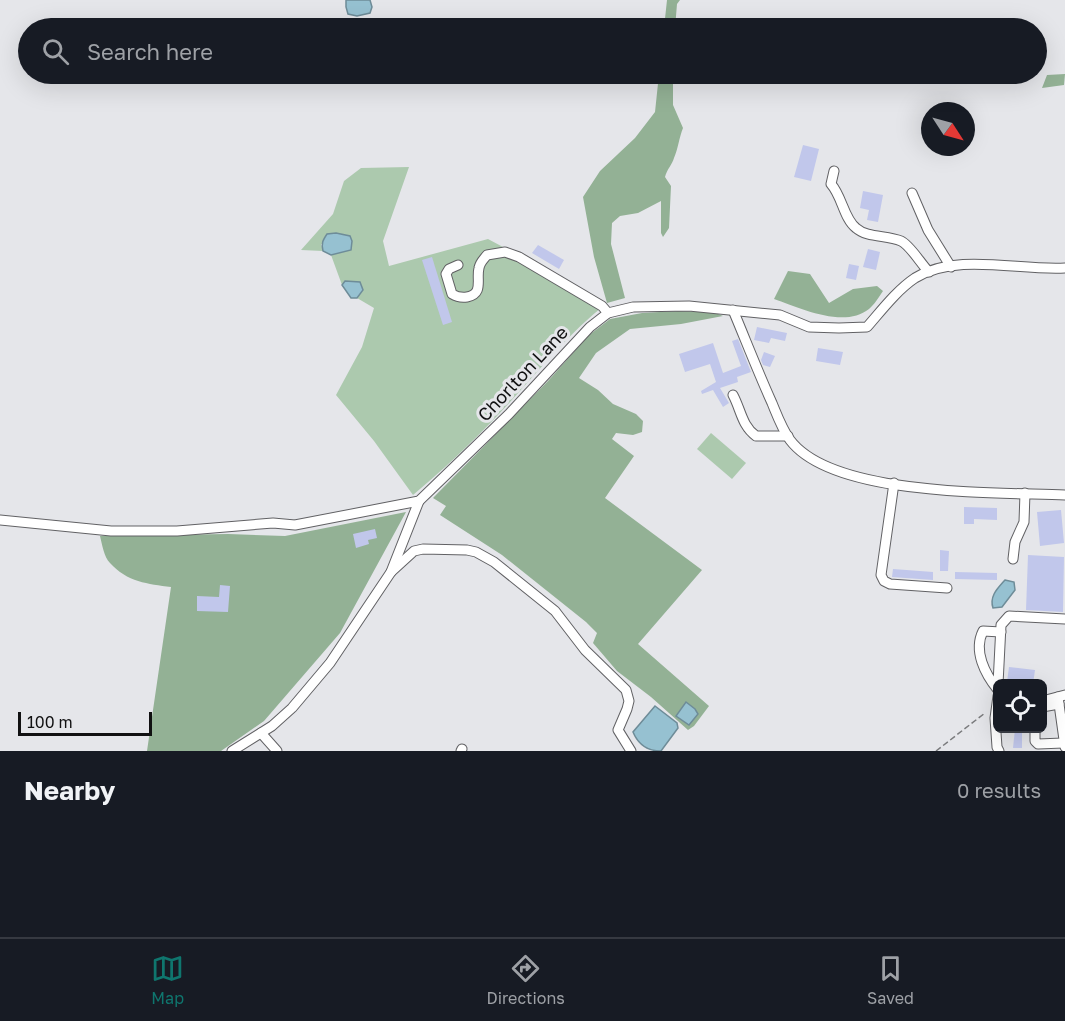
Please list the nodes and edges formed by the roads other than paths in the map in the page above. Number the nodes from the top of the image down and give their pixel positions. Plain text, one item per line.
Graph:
1 (834, 171) dead end
2 (912, 193) dead end
3 (458, 265) dead end
4 (951, 267) junction
5 (1065, 268) edge
6 (929, 272) junction
7 (733, 310) junction
8 (608, 313) junction
9 (733, 395) dead end
10 (788, 436) junction
11 (894, 483) junction
12 (1025, 494) junction
13 (1065, 495) edge
14 (419, 501) junction
15 (0, 520) edge
16 (1013, 560) dead end
17 (391, 572) junction
18 (947, 588) dead end
19 (1065, 619) edge
20 (1001, 632) junction
21 (998, 679) edge
22 (993, 684) edge
23 (1061, 699) edge
24 (1047, 705) edge
25 (261, 732) junction
26 (996, 733) edge
27 (1035, 733) edge
28 (1064, 746) edge
29 (232, 751) edge
30 (277, 751) edge
31 (631, 751) edge
32 (999, 751) edge

1 - 6 street
2 - 4 street
3 - 8 street
4 - 5 street, Chorlton Lane
4 - 6 street, Chorlton Lane
6 - 7 street, Chorlton Lane
7 - 8 street, Chorlton Lane
7 - 10 street
8 - 14 street, Chorlton Lane
9 - 10 street
10 - 11 street
11 - 12 street
11 - 18 street
12 - 13 street
12 - 16 street
14 - 15 street
14 - 17 street
17 - 25 street
17 - 31 street
19 - 20 street
20 - 21 street
20 - 22 street
23 - 24 street
23 - 28 street
25 - 29 street
25 - 30 street
26 - 32 street
27 - 28 street

